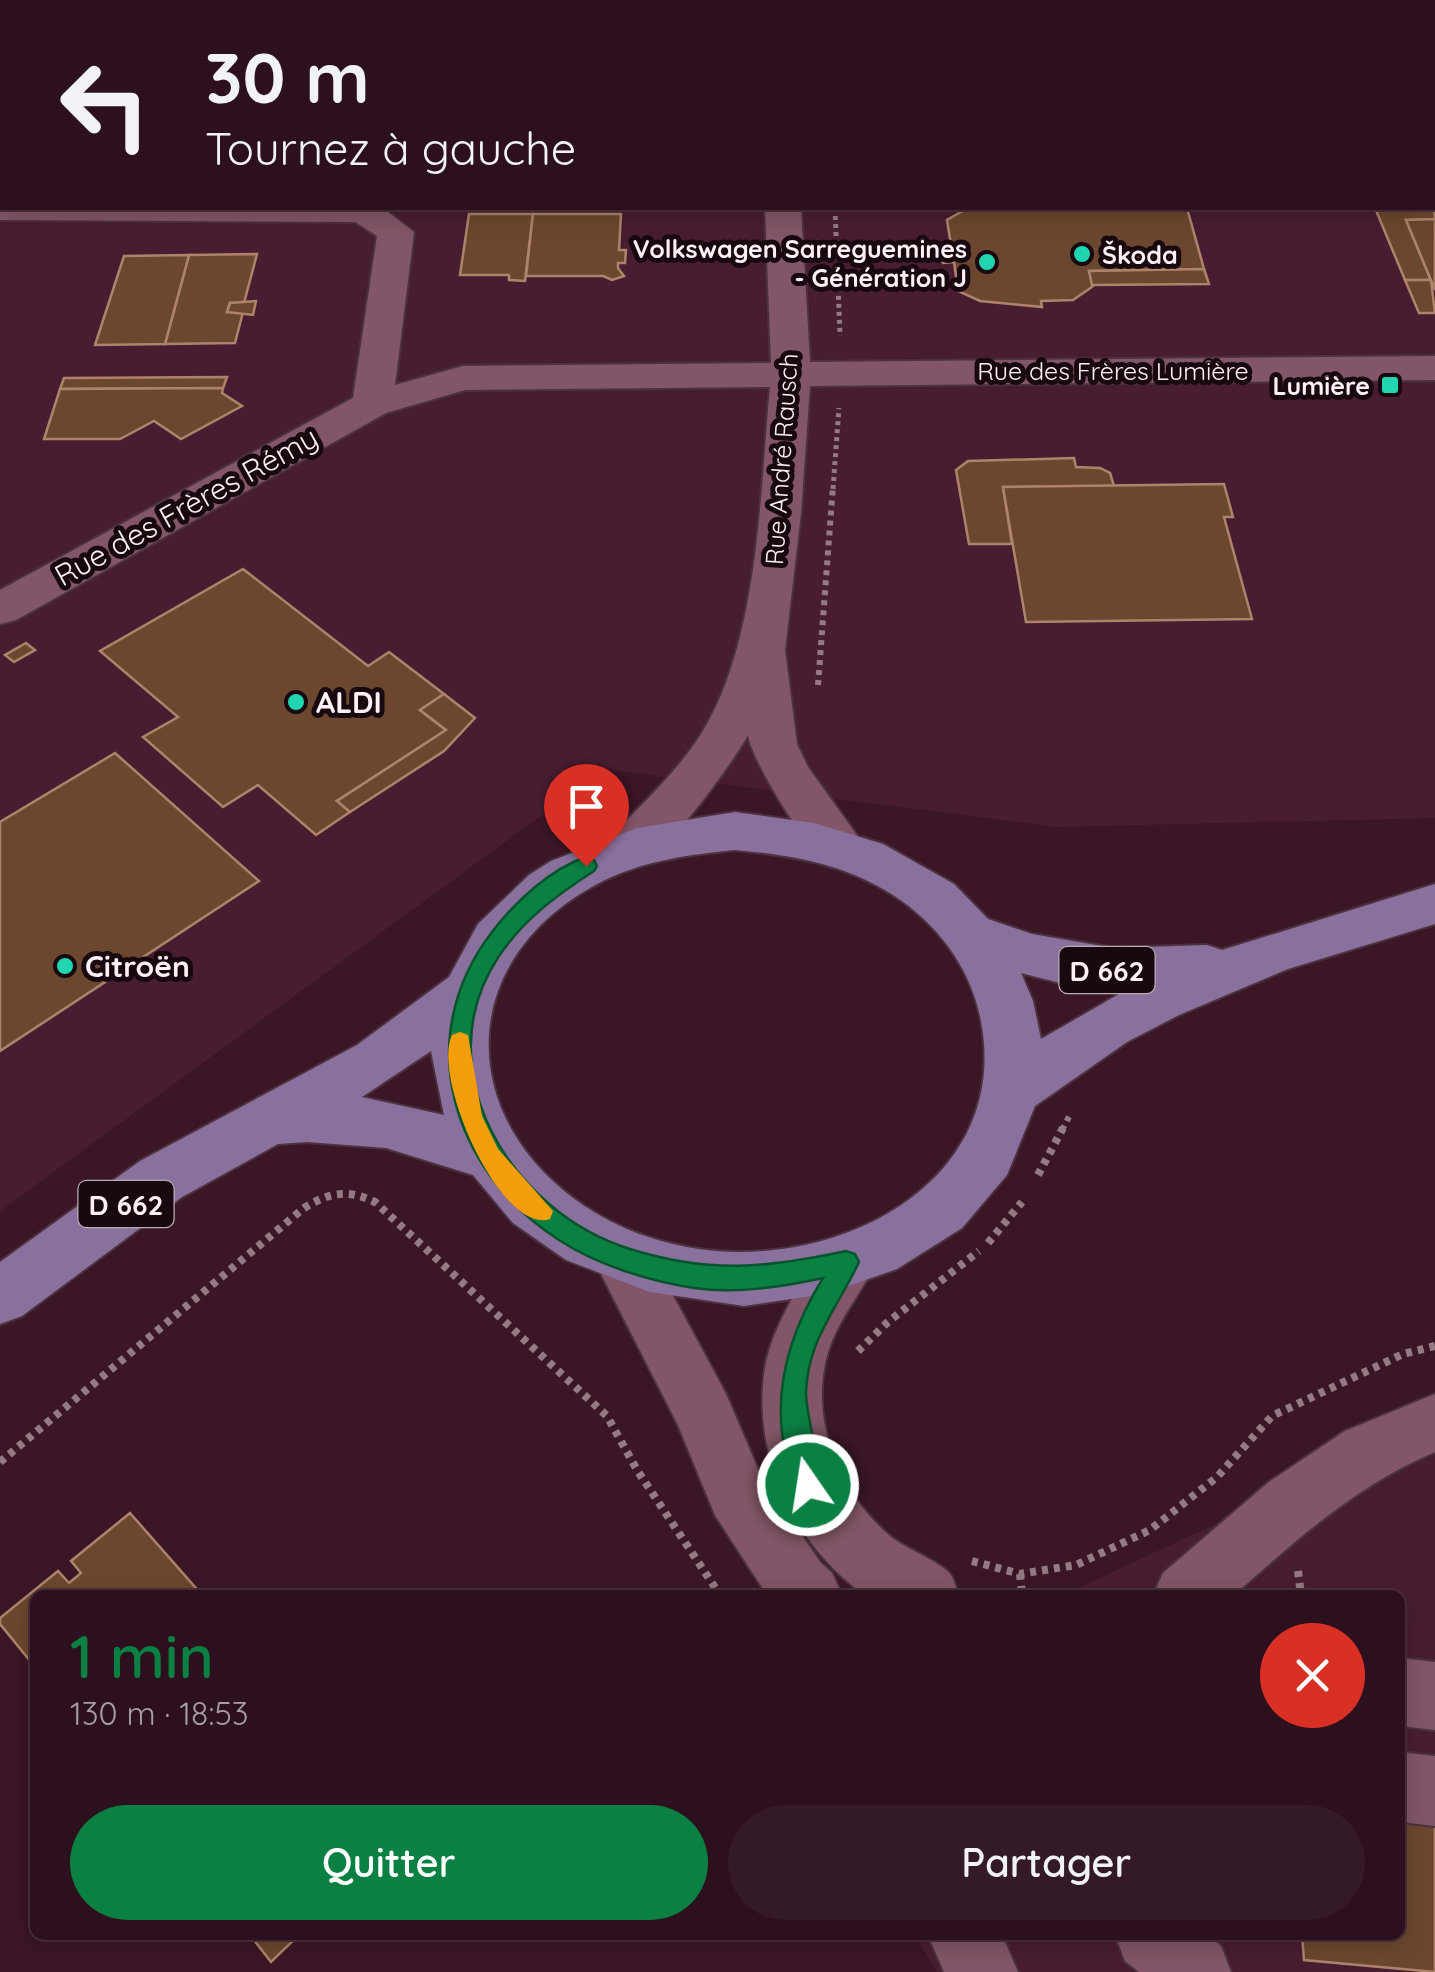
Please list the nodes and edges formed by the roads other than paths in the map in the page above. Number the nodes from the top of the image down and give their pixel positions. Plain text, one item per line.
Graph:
1 (391, 0) edge
2 (449, 0) edge
3 (0, 210) edge
4 (367, 210) edge
5 (783, 210) edge
6 (1435, 368) edge
7 (791, 372) junction
8 (372, 404) junction
9 (0, 609) edge
10 (762, 650) junction
11 (630, 848) junction
12 (841, 848) junction
13 (1435, 904) edge
14 (971, 934) junction
15 (1248, 963) junction
16 (469, 992) junction
17 (1013, 1090) junction
18 (260, 1122) junction
19 (490, 1156) junction
20 (622, 1258) junction
21 (846, 1262) junction
22 (0, 1298) edge
23 (1435, 1422) edge
24 (804, 1590) edge
25 (916, 1590) edge
26 (1183, 1590) edge
27 (1405, 1693) edge
28 (1435, 1696) edge
29 (1405, 1788) edge
30 (1435, 1791) edge
31 (966, 1940) edge
32 (982, 1972) edge

1 - 2 street
3 - 4 street
4 - 8 street
5 - 7 street, Rue André Rausch
6 - 7 street, Rue des Frères Lumière
7 - 8 street, Rue des Frères Rémy
7 - 10 street, Rue André Rausch
8 - 9 street, Rue des Frères Rémy
10 - 11 street, Rue André Rausch
10 - 12 street, Rue André Rausch
11 - 12 main road
11 - 16 main road
12 - 14 main road
13 - 15 main road, D 662
14 - 15 main road, D 662
14 - 17 main road
15 - 17 main road, D 662
16 - 18 main road, D 662
16 - 19 main road
17 - 21 main road
18 - 19 main road, D 662
18 - 22 main road, D 662
19 - 20 main road
20 - 21 main road
20 - 24 street
21 - 25 street
23 - 26 street
27 - 28 street
29 - 30 street
31 - 32 street

